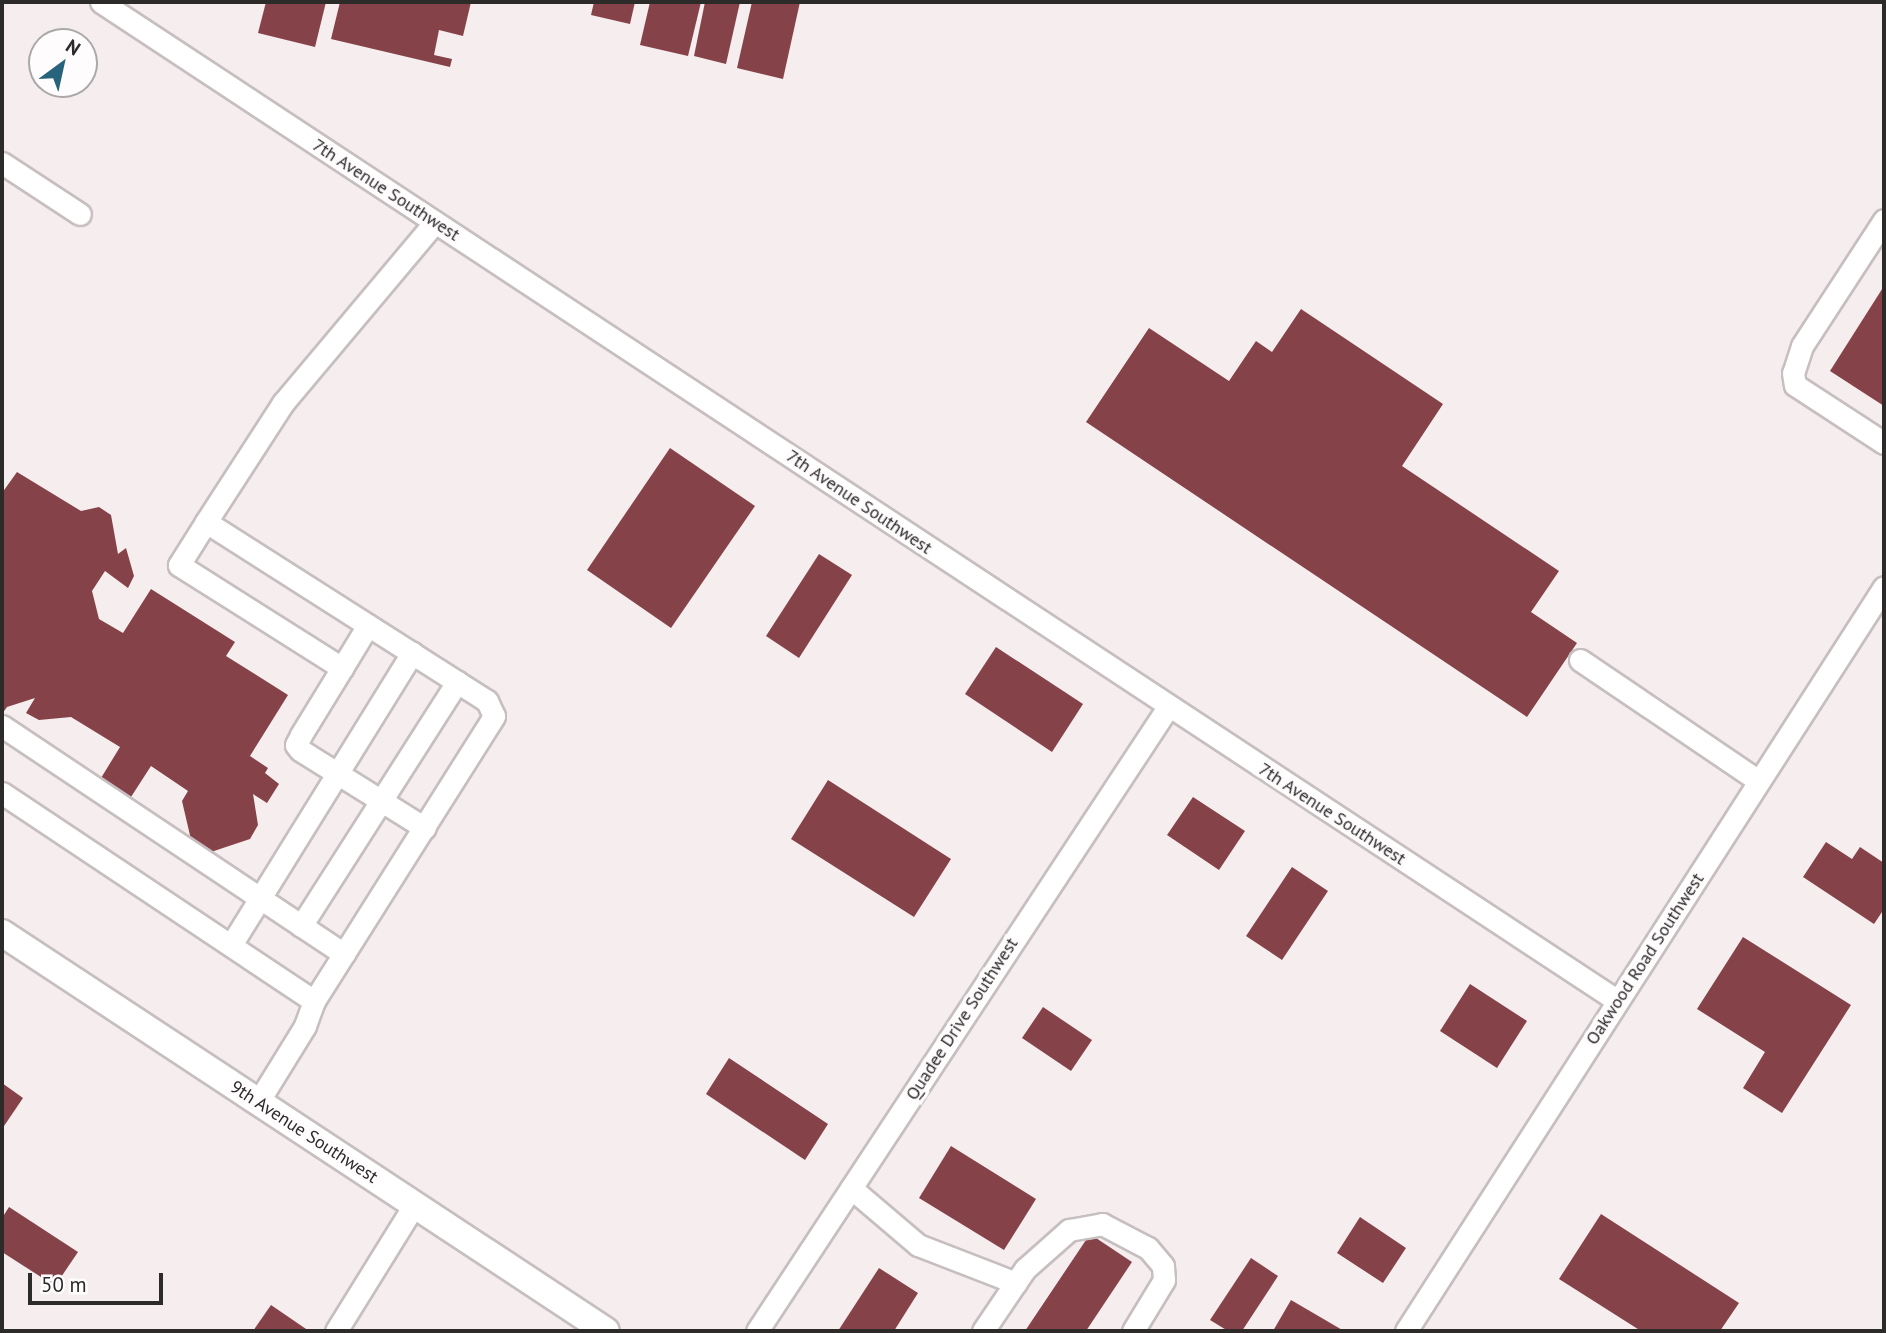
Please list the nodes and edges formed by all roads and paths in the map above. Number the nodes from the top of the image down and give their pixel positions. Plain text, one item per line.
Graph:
1 (100, 2) edge
2 (2, 163) edge
3 (80, 214) dead end
4 (1884, 220) edge
5 (435, 222) junction
6 (1884, 443) edge
7 (206, 522) junction
8 (1884, 587) edge
9 (368, 625) junction
10 (412, 653) junction
11 (1580, 660) dead end
12 (342, 668) junction
13 (457, 682) junction
14 (1168, 707) junction
15 (2, 726) edge
16 (336, 772) junction
17 (1759, 781) junction
18 (2, 793) edge
19 (381, 801) junction
20 (425, 828) junction
21 (259, 899) junction
22 (301, 926) junction
23 (2, 933) edge
24 (231, 945) junction
25 (344, 954) junction
26 (314, 1001) junction
27 (1618, 1001) junction
28 (258, 1102) junction
29 (851, 1188) junction
30 (414, 1205) junction
31 (1016, 1283) junction
32 (337, 1331) edge
33 (606, 1331) edge
34 (757, 1331) edge
35 (983, 1331) edge
36 (1133, 1331) edge
37 (1406, 1331) edge

1 - 5 street, 7th Avenue Southwest
2 - 3 street
4 - 6 street
5 - 7 street
5 - 14 street, 7th Avenue Southwest
7 - 9 street
7 - 12 street
8 - 17 street, Oakwood Road Southwest
9 - 10 street
9 - 12 street
10 - 13 street
10 - 16 street
11 - 17 street
12 - 16 street
13 - 19 street
13 - 20 street
14 - 27 street, 7th Avenue Southwest
14 - 29 street, Quadee Drive Southwest
15 - 21 street
16 - 19 street
16 - 21 street
17 - 27 street, Oakwood Road Southwest
18 - 24 street
19 - 20 street
19 - 22 street
20 - 25 street
21 - 22 street
21 - 24 street
22 - 25 street
23 - 28 main road, 9th Avenue Southwest
24 - 26 street
25 - 26 street
26 - 28 street
27 - 37 street, Oakwood Road Southwest
28 - 30 main road, 9th Avenue Southwest
29 - 31 street
29 - 34 street, Quadee Drive Southwest
30 - 32 street
30 - 33 main road, 9th Avenue Southwest
31 - 35 street
31 - 36 street

